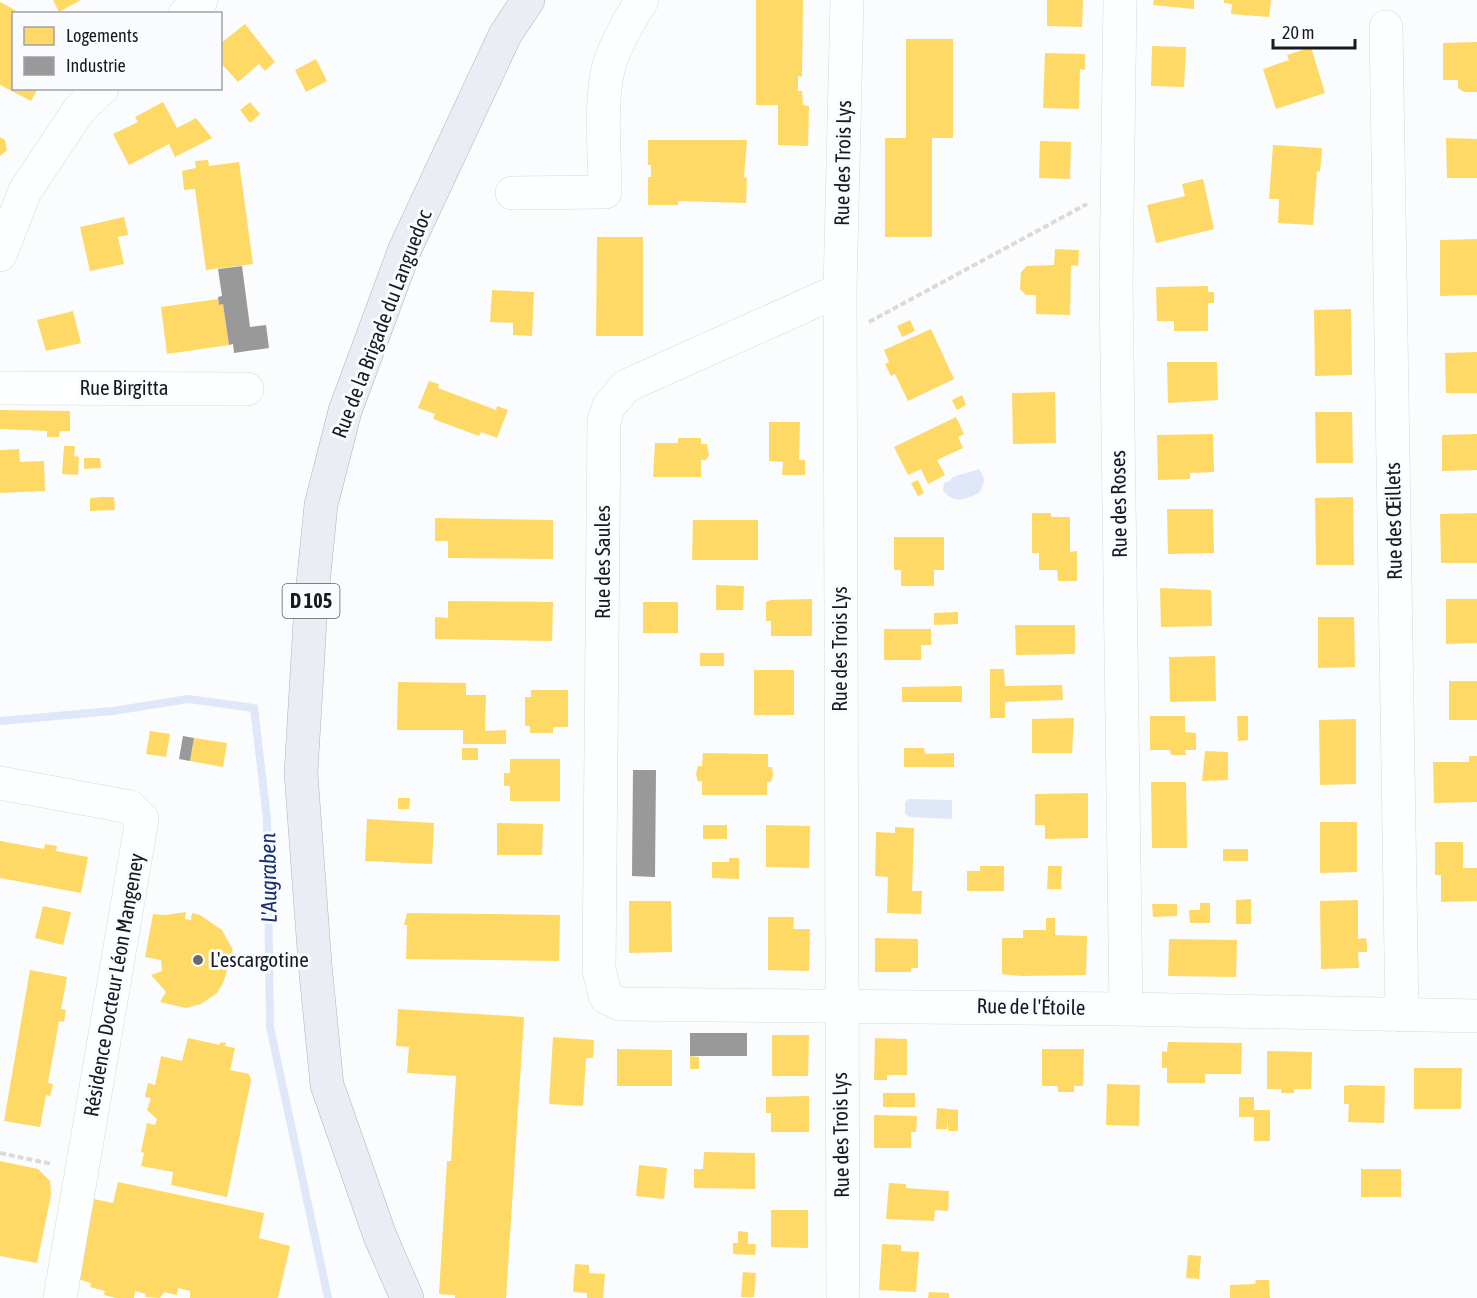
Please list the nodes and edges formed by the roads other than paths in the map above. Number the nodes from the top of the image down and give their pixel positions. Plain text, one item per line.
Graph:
1 (201, 0) edge
2 (528, 0) edge
3 (642, 0) edge
4 (847, 0) edge
5 (1120, 0) edge
6 (187, 12) edge
7 (1386, 27) dead end
8 (100, 90) edge
9 (512, 193) dead end
10 (0, 255) edge
11 (840, 291) junction
12 (0, 388) edge
13 (247, 389) dead end
14 (0, 783) edge
15 (600, 979) joint
16 (841, 1005) junction
17 (1126, 1008) junction
18 (1402, 1015) junction
19 (1477, 1016) edge
20 (380, 1236) junction
21 (60, 1298) edge
22 (390, 1298) edge
23 (407, 1298) edge
24 (843, 1298) edge

1 - 6 street
2 - 20 main road, Rue de la Brigade du Languedoc / D 105
3 - 9 street
4 - 11 street, Rue des Trois Lys
5 - 17 street, Rue des Roses
7 - 18 street, Rue des Œillets
8 - 10 street
11 - 15 street, Rue des Saules
11 - 16 street, Rue des Trois Lys
12 - 13 street, Rue Birgitta
14 - 21 street, Résidence Docteur Léon Mangeney
15 - 16 street, Rue de l'Étoile
16 - 17 street, Rue de l'Étoile
16 - 24 street, Rue des Trois Lys
17 - 18 street, Rue de l'Étoile
18 - 19 street, Rue de l'Étoile
20 - 22 main road, Rue de la Brigade du Languedoc / D 105
20 - 23 main road, Rue de la Brigade du Languedoc / D 105

